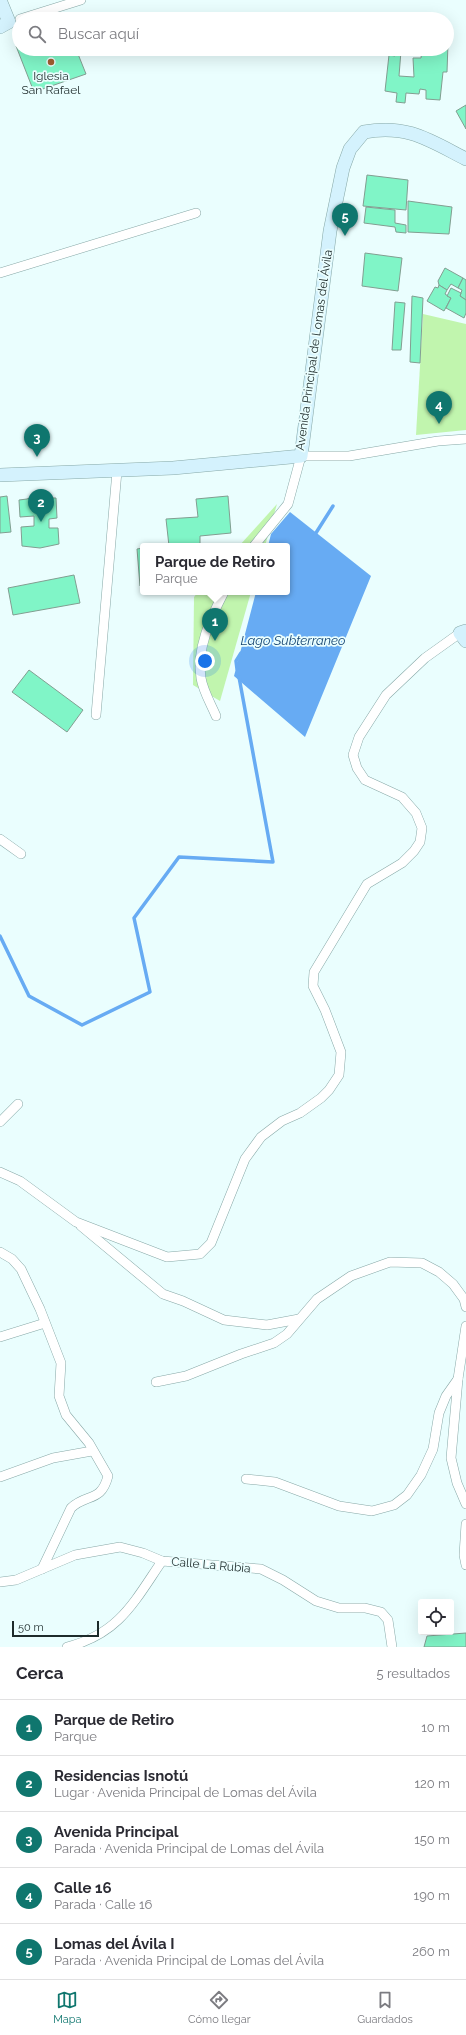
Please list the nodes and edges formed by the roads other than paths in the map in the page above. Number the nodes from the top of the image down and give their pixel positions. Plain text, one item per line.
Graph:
1 (0, 0) edge
2 (81, 0) edge
3 (43, 12) edge
4 (12, 22) edge
5 (466, 159) edge
6 (196, 213) dead end
7 (0, 273) edge
8 (466, 438) edge
9 (301, 456) junction
10 (116, 471) junction
11 (0, 475) edge
12 (256, 543) edge
13 (223, 595) edge
14 (464, 635) edge
15 (96, 715) dead end
16 (216, 716) dead end
17 (0, 838) edge
18 (21, 854) dead end
19 (18, 1104) dead end
20 (0, 1122) edge
21 (0, 1172) edge
22 (76, 1222) junction
23 (0, 1252) edge
24 (466, 1307) edge
25 (299, 1319) junction
26 (45, 1323) junction
27 (466, 1326) edge
28 (0, 1337) edge
29 (458, 1379) junction
30 (156, 1382) dead end
31 (92, 1451) junction
32 (0, 1477) edge
33 (246, 1479) dead end
34 (466, 1504) edge
35 (466, 1524) edge
36 (162, 1561) junction
37 (466, 1564) edge
38 (42, 1568) junction
39 (0, 1582) edge
40 (67, 1647) edge
41 (392, 1647) edge

1 - 4 street
2 - 3 street
5 - 9 street, Avenida Principal de Lomas del Ávila
6 - 7 street
8 - 9 street
9 - 10 street, Avenida Principal de Lomas del Ávila
9 - 12 street
10 - 11 street, Avenida Principal de Lomas del Ávila
10 - 15 street
13 - 16 street
14 - 22 street
17 - 18 street
19 - 20 street
21 - 22 street
22 - 25 street
23 - 26 street
24 - 25 street
25 - 30 street
26 - 28 street
26 - 31 street
27 - 29 street
29 - 33 street
29 - 34 street
31 - 32 street
31 - 38 street
35 - 37 street
36 - 38 street, Calle La Rubia
36 - 40 street
36 - 41 street, Calle La Rubia
38 - 39 street, Calle La Rubia

